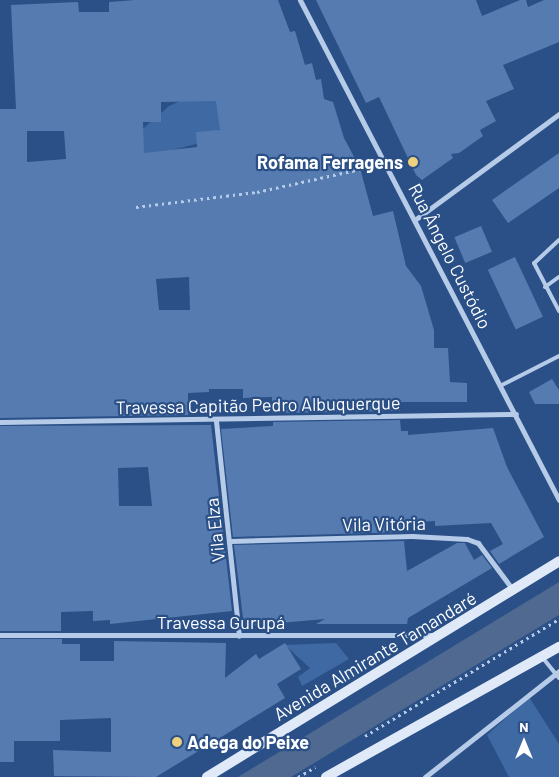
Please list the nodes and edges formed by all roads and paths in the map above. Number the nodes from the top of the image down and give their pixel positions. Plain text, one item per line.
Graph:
1 (300, 0) edge
2 (559, 114) edge
3 (387, 164) junction
4 (136, 207) dead end
5 (416, 219) junction
6 (559, 240) edge
7 (559, 277) edge
8 (545, 287) junction
9 (559, 311) edge
10 (559, 356) edge
11 (502, 384) junction
12 (516, 414) junction
13 (216, 421) junction
14 (0, 422) edge
15 (559, 500) edge
16 (231, 541) junction
17 (559, 561) edge
18 (513, 590) junction
19 (559, 619) edge
20 (0, 635) edge
21 (442, 635) junction
22 (239, 636) junction
23 (559, 647) edge
24 (542, 657) junction
25 (558, 674) edge
26 (357, 741) dead end
27 (324, 762) dead end
28 (207, 777) edge
29 (298, 777) edge
30 (326, 777) edge
31 (425, 777) edge

1 - 3 street, Rua Ângelo Custódio
2 - 5 street
3 - 4 path
3 - 5 street, Rua Ângelo Custódio
5 - 11 street, Rua Ângelo Custódio
6 - 8 lane
7 - 8 lane
8 - 9 lane
10 - 11 lane
11 - 12 street, Rua Ângelo Custódio
12 - 13 street, Travessa Capitão Pedro Albuquerque
12 - 15 street, Rua Ângelo Custódio
13 - 14 street, Travessa Capitão Pedro Albuquerque
13 - 16 street, Vila Elza
16 - 18 street, Vila Vitória
16 - 22 street, Vila Elza
17 - 18 main road, Avenida Almirante Tamandaré
18 - 21 main road, Avenida Almirante Tamandaré
19 - 26 path
20 - 22 street, Travessa Gurupá
21 - 22 street, Travessa Gurupá
21 - 28 main road, Avenida Almirante Tamandaré
23 - 24 main road
24 - 25 lane
24 - 30 main road
25 - 31 street
27 - 29 path

